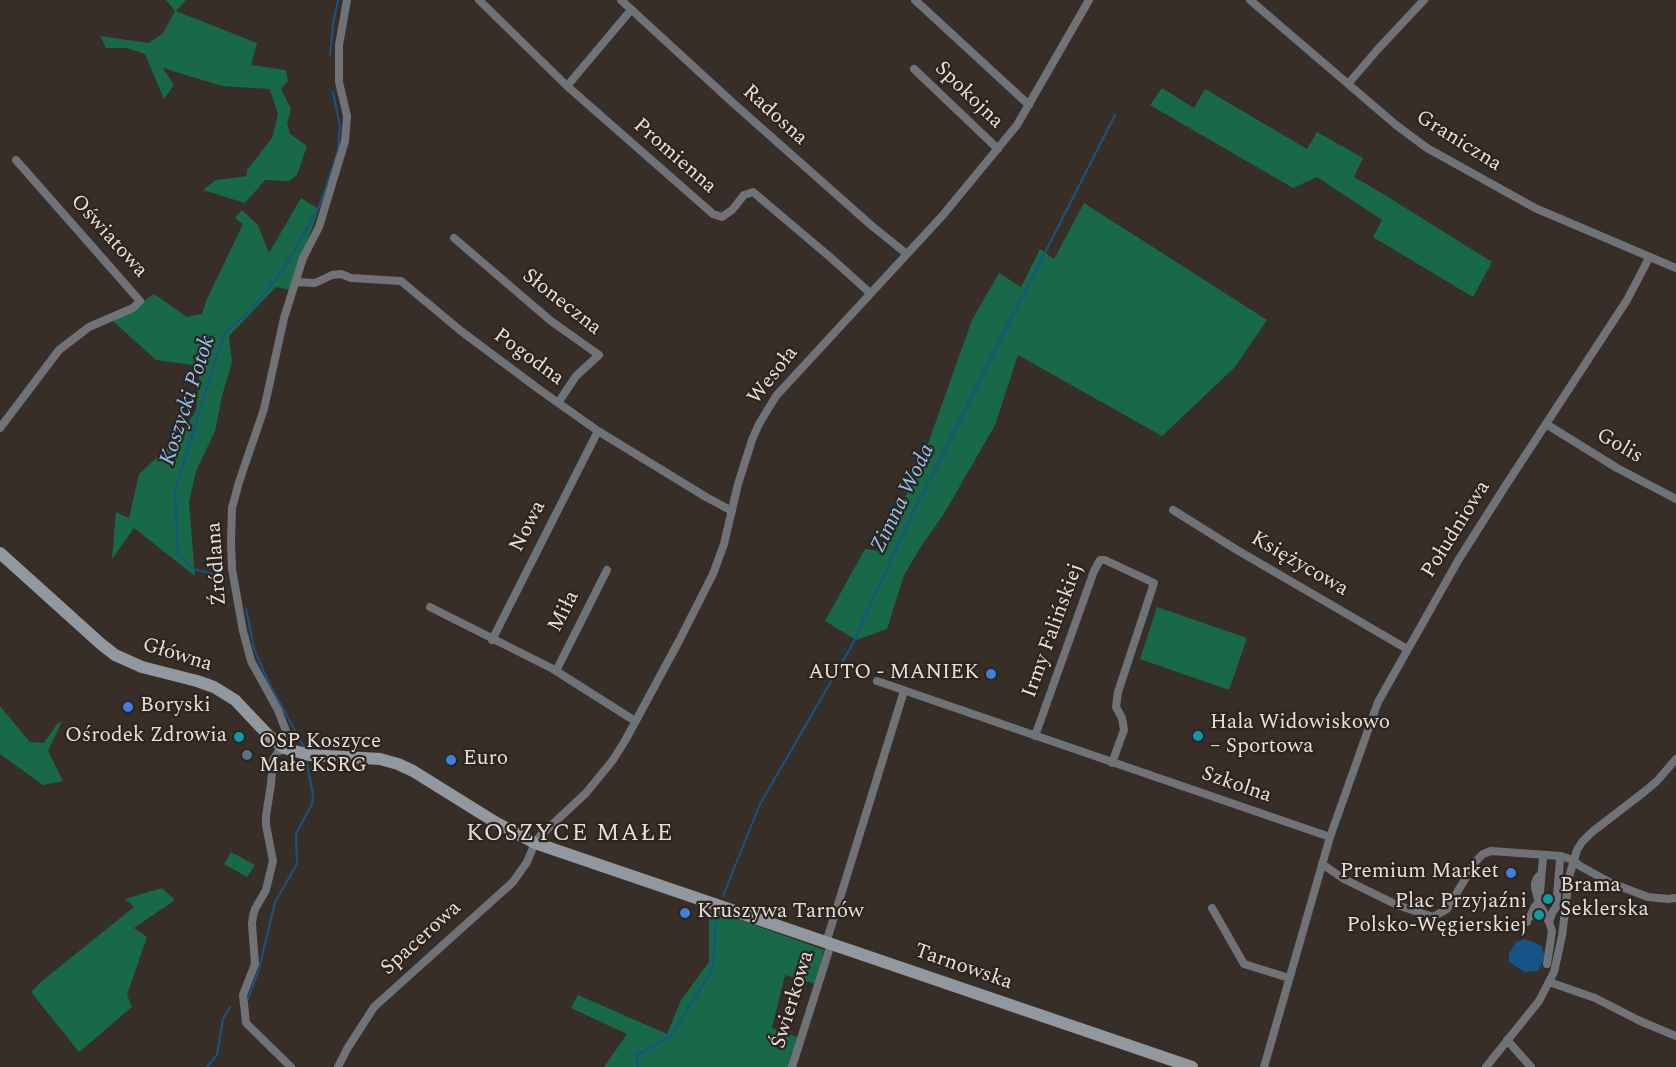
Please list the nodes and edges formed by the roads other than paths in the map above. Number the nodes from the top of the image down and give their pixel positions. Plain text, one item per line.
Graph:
1 (347, 0) edge
2 (479, 0) edge
3 (621, 0) edge
4 (915, 0) edge
5 (1089, 0) edge
6 (1250, 0) edge
7 (1424, 0) edge
8 (631, 10) junction
9 (914, 69) dead end
10 (1348, 84) junction
11 (567, 86) junction
12 (1029, 105) junction
13 (998, 150) junction
14 (16, 160) dead end
15 (454, 238) dead end
16 (907, 255) junction
17 (1649, 258) junction
18 (1676, 268) edge
19 (297, 282) junction
20 (870, 293) junction
21 (558, 403) junction
22 (1546, 424) junction
23 (0, 428) edge
24 (598, 431) junction
25 (1676, 499) edge
26 (1173, 510) dead end
27 (732, 511) junction
28 (0, 553) edge
29 (607, 570) dead end
30 (430, 608) dead end
31 (492, 640) junction
32 (1407, 649) junction
33 (556, 671) junction
34 (877, 681) dead end
35 (904, 691) junction
36 (635, 721) junction
37 (1035, 736) junction
38 (284, 748) junction
39 (1676, 759) edge
40 (1112, 763) junction
41 (1330, 837) junction
42 (535, 843) junction
43 (1542, 858) dead end
44 (1560, 860) dead end
45 (1573, 860) junction
46 (1322, 864) junction
47 (1676, 898) edge
48 (1539, 903) junction
49 (721, 907) joint
50 (1212, 908) dead end
51 (1516, 920) dead end
52 (1549, 922) junction
53 (828, 943) junction
54 (1546, 964) dead end
55 (1289, 978) junction
56 (1549, 982) junction
57 (1676, 1036) edge
58 (1507, 1040) junction
59 (291, 1067) edge
60 (338, 1067) edge
61 (792, 1067) edge
62 (1192, 1067) edge
63 (1264, 1067) edge
64 (1486, 1067) edge
65 (1531, 1067) edge

1 - 19 street, Źródlana
2 - 11 street, Promienna
3 - 8 street, Radosna
4 - 12 street
5 - 12 street, Wesoła
6 - 10 street, Graniczna
7 - 10 street
8 - 11 street
8 - 16 street, Radosna
9 - 13 street, Spokojna
10 - 17 street, Graniczna
11 - 20 street, Promienna
12 - 13 street, Wesoła
13 - 16 street, Wesoła
14 - 23 street, Oświatowa
15 - 21 street, Słoneczna
16 - 20 street, Wesoła
17 - 18 street, Graniczna
17 - 22 street, Południowa
19 - 21 street, Pogodna
19 - 38 street, Źródlana
20 - 27 street, Wesoła
21 - 24 street, Pogodna
22 - 25 street, Golis
22 - 32 street, Południowa
24 - 27 street, Pogodna
24 - 31 street, Nowa
26 - 32 street, Księżycowa
27 - 36 street, Wesoła
28 - 38 street, Główna
29 - 33 street, Miła
30 - 31 street
31 - 33 street
32 - 41 street, Południowa
33 - 36 street
34 - 35 street, Szkolna
35 - 37 street, Szkolna
35 - 53 street
36 - 42 street, Wesoła
37 - 40 street, Szkolna
37 - 40 street, Irmy Falińskiej
38 - 42 street, Główna
38 - 59 street
39 - 45 street
40 - 41 street, Szkolna
41 - 46 street
42 - 49 street, Główna
42 - 60 street, Spacerowa
43 - 48 street
44 - 52 street
45 - 46 street
45 - 47 street
45 - 56 street
46 - 55 street
48 - 51 street
48 - 52 street
49 - 53 street, Tarnowska
50 - 55 street
52 - 54 street
53 - 61 street, Świerkowa
53 - 62 street, Tarnowska
55 - 63 street
56 - 57 street
56 - 58 street
58 - 64 street
58 - 65 street

